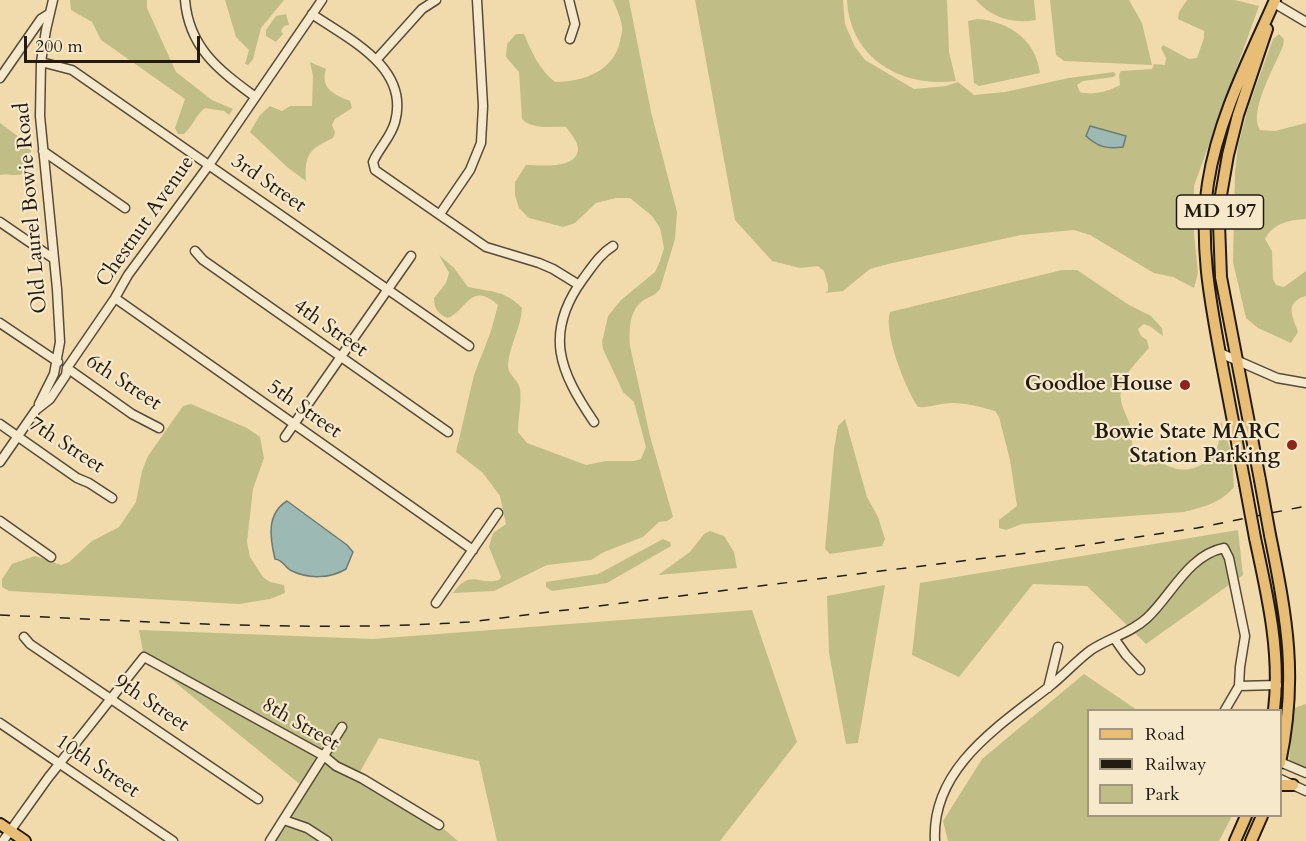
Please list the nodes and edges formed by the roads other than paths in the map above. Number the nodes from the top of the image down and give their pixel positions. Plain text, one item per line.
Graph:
1 (53, 0) edge
2 (185, 0) edge
3 (322, 0) edge
4 (436, 0) edge
5 (477, 0) edge
6 (569, 0) edge
7 (1275, 1) edge
8 (50, 14) junction
9 (312, 14) junction
10 (1306, 22) edge
11 (570, 39) dead end
12 (377, 59) junction
13 (41, 62) junction
14 (0, 78) edge
15 (254, 96) junction
16 (43, 151) junction
17 (209, 165) junction
18 (125, 208) dead end
19 (440, 214) junction
20 (0, 222) edge
21 (613, 246) dead end
22 (195, 251) dead end
23 (411, 256) dead end
24 (54, 259) junction
25 (579, 285) junction
26 (389, 289) junction
27 (114, 298) junction
28 (0, 323) edge
29 (469, 346) dead end
30 (1220, 352) junction
31 (340, 358) junction
32 (1236, 361) junction
33 (58, 362) junction
34 (67, 368) junction
35 (1306, 383) edge
36 (36, 410) junction
37 (594, 422) dead end
38 (0, 424) edge
39 (294, 425) junction
40 (159, 428) dead end
41 (448, 432) dead end
42 (18, 436) junction
43 (285, 437) dead end
44 (0, 462) edge
45 (112, 498) dead end
46 (498, 513) dead end
47 (0, 521) edge
48 (473, 550) junction
49 (51, 557) dead end
50 (436, 603) dead end
51 (24, 637) dead end
52 (1114, 638) junction
53 (1058, 647) dead end
54 (1140, 670) dead end
55 (1276, 685) junction
56 (1239, 686) junction
57 (1048, 688) junction
58 (110, 699) junction
59 (1227, 709) edge
60 (1274, 709) edge
61 (0, 723) edge
62 (342, 727) dead end
63 (1282, 755) edge
64 (324, 756) junction
65 (1282, 762) edge
66 (59, 764) junction
67 (1306, 773) edge
68 (1282, 780) edge
69 (1282, 785) edge
70 (1293, 785) junction
71 (1306, 791) edge
72 (258, 799) dead end
73 (1246, 817) edge
74 (1262, 817) edge
75 (284, 820) junction
76 (0, 824) edge
77 (439, 825) dead end
78 (10, 831) junction
79 (3, 841) edge
80 (25, 841) edge
81 (173, 841) edge
82 (270, 841) edge
83 (327, 841) edge
84 (935, 841) edge
85 (1235, 841) edge
86 (1251, 841) edge

1 - 8 street, Old Laurel Bowie Road
2 - 15 street
3 - 9 street, Chestnut Avenue
4 - 12 street
5 - 19 street
6 - 11 street
7 - 10 street
7 - 30 main road, MD 197
7 - 32 main road, MD 197
8 - 13 street, Old Laurel Bowie Road
8 - 14 street
9 - 12 street
9 - 15 street, Chestnut Avenue
12 - 19 street
13 - 16 street, Old Laurel Bowie Road
13 - 17 street, 3rd Street
15 - 17 street, Chestnut Avenue
16 - 18 street
16 - 24 street, Old Laurel Bowie Road
17 - 26 street, 3rd Street
17 - 27 street, Chestnut Avenue
19 - 25 street
20 - 24 street
21 - 25 street
22 - 31 street, 4th Street
23 - 26 street
24 - 33 street, Old Laurel Bowie Road
25 - 37 street
26 - 29 street, 3rd Street
26 - 31 street
27 - 34 street, Chestnut Avenue
27 - 39 street, 5th Street
28 - 33 street, 6th Street
30 - 32 street
30 - 55 main road, MD 197, bridge
31 - 39 street
31 - 41 street, 4th Street
32 - 35 street
32 - 63 main road, MD 197, bridge
33 - 36 street, Old Laurel Bowie Road
34 - 36 street, Chestnut Avenue
34 - 40 street, 6th Street
36 - 42 street, Chestnut Avenue
38 - 42 street, 7th Street
39 - 43 street
39 - 48 street, 5th Street
42 - 44 street, Chestnut Avenue
42 - 45 street, 7th Street
46 - 48 street
47 - 49 street
48 - 50 street
51 - 58 street, 9th Street
52 - 54 street
52 - 56 street
52 - 57 street
53 - 57 street
55 - 56 street
55 - 60 main road, MD 197
56 - 59 street
57 - 84 street
58 - 64 street, 8th Street
58 - 66 street
58 - 72 street, 9th Street
61 - 66 street, 10th Street
62 - 64 street
64 - 75 street
64 - 77 street, 8th Street
65 - 67 street
66 - 78 street
66 - 81 street, 10th Street
68 - 70 street
69 - 70 main road
70 - 71 street
73 - 85 main road
74 - 86 main road
75 - 82 street
75 - 83 street
76 - 78 main road
78 - 79 street
78 - 80 main road

